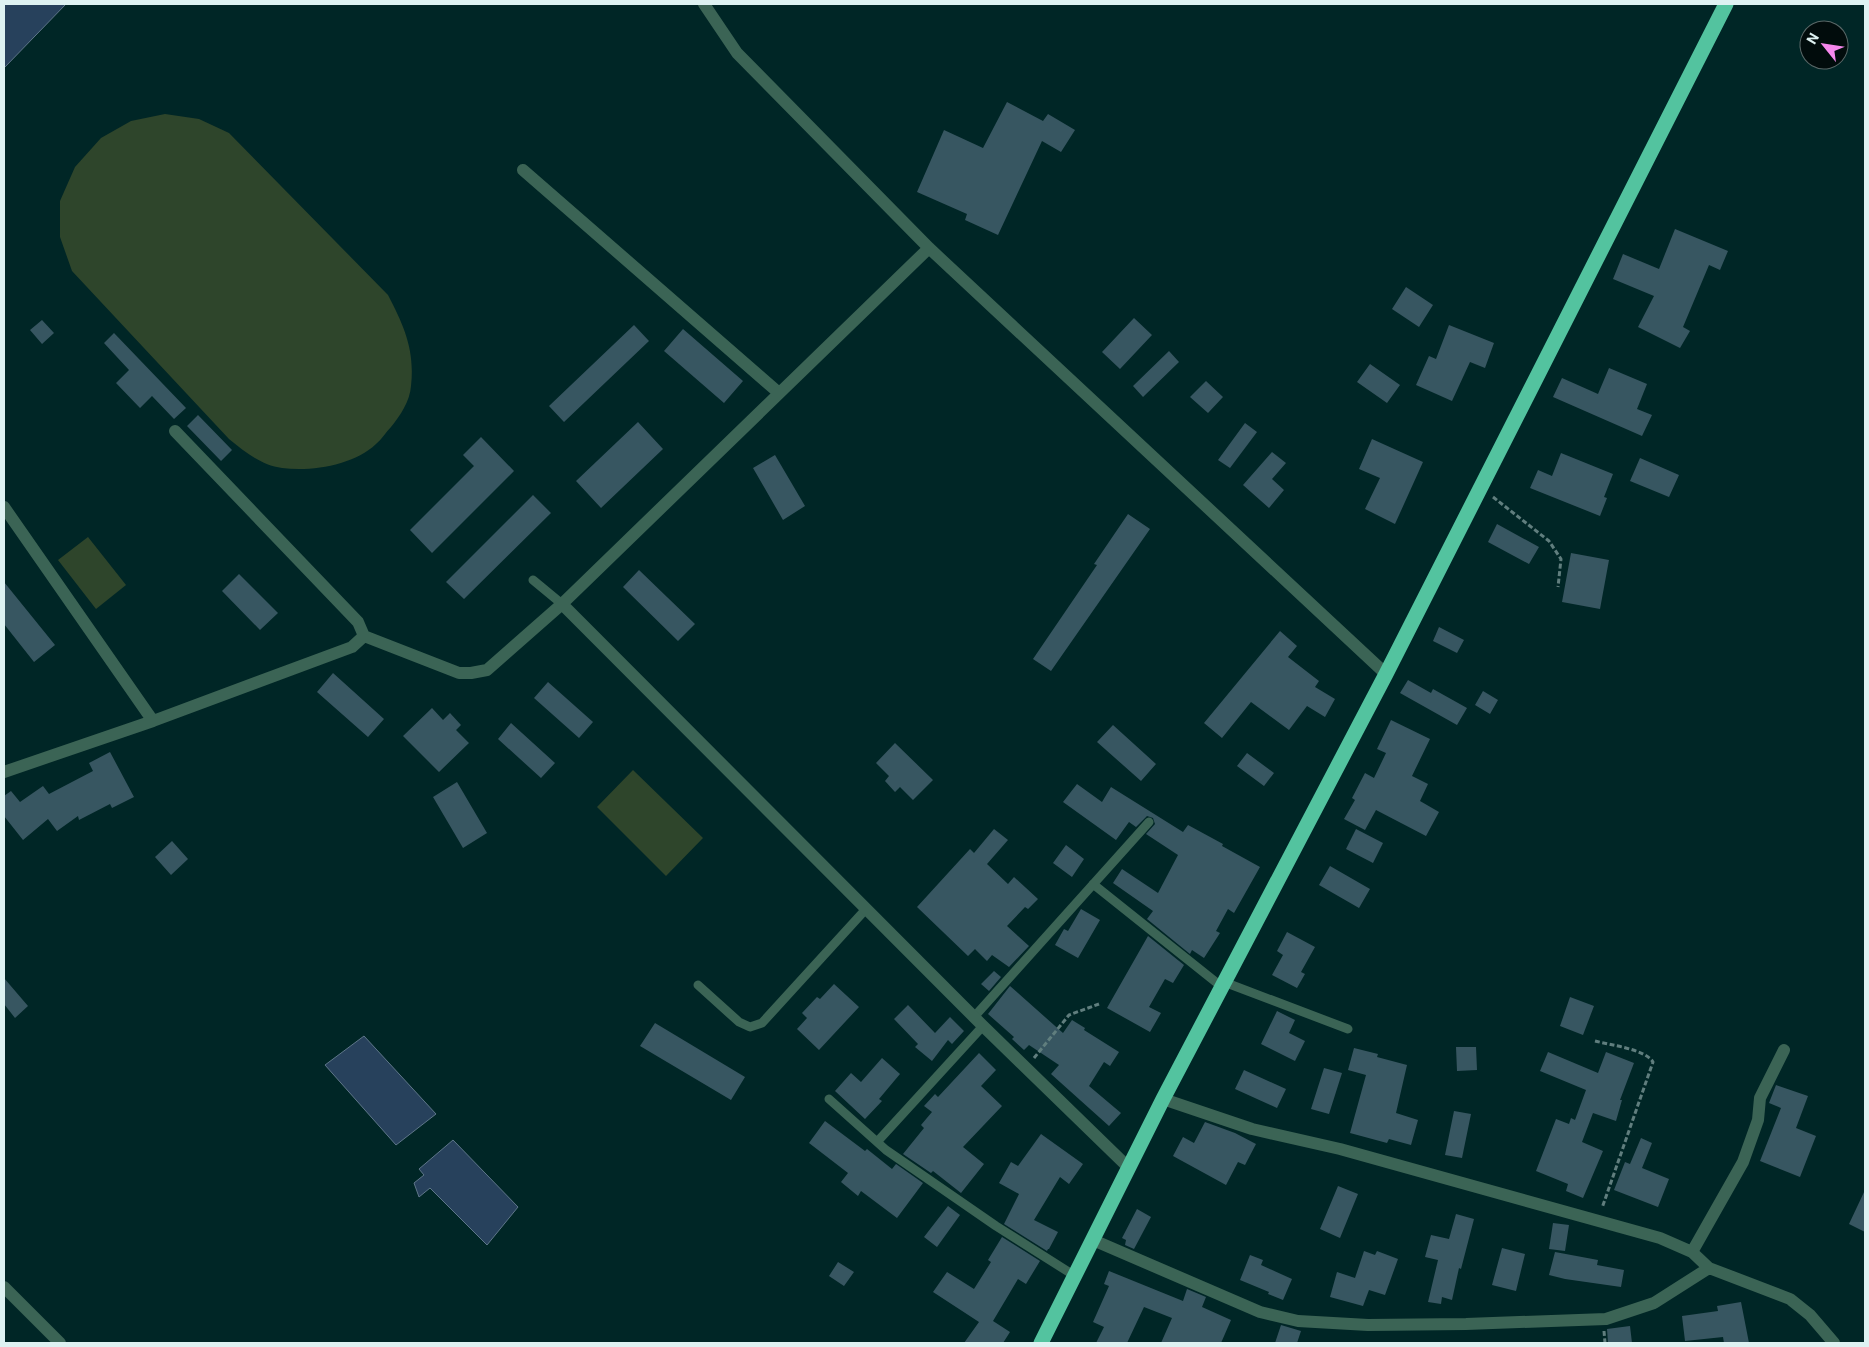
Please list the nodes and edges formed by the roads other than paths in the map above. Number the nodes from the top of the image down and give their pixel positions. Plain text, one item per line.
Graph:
1 (704, 4) edge
2 (1726, 4) edge
3 (523, 170) dead end
4 (929, 248) junction
5 (779, 393) junction
6 (175, 431) dead end
7 (4, 507) edge
8 (534, 580) dead end
9 (562, 604) junction
10 (364, 636) junction
11 (1386, 674) junction
12 (153, 721) junction
13 (4, 772) edge
14 (1149, 822) dead end
15 (1093, 884) junction
16 (866, 909) junction
17 (698, 985) dead end
18 (1223, 985) junction
19 (974, 1017) junction
20 (983, 1026) junction
21 (1348, 1029) dead end
22 (1784, 1050) dead end
23 (1163, 1099) junction
24 (829, 1100) dead end
25 (877, 1142) junction
26 (1129, 1168) junction
27 (1093, 1240) junction
28 (1692, 1252) junction
29 (1710, 1268) junction
30 (1075, 1276) junction
31 (4, 1288) edge
32 (60, 1343) edge
33 (1041, 1343) edge
34 (1834, 1343) edge

1 - 4 street
2 - 11 highway
3 - 5 street
4 - 5 street
4 - 11 street
5 - 9 street
6 - 10 street
7 - 12 street
8 - 9 lane
9 - 10 street
9 - 16 street
10 - 12 street
11 - 18 highway
12 - 13 street
14 - 15 lane
15 - 18 lane
15 - 19 lane
16 - 17 lane
16 - 19 street
18 - 21 lane
18 - 23 highway
19 - 20 street
20 - 25 lane
20 - 26 street
22 - 28 street
23 - 26 highway
23 - 28 street
24 - 25 lane
25 - 30 lane
26 - 27 highway
27 - 29 street
27 - 30 highway
28 - 29 street
29 - 34 street
30 - 33 highway
31 - 32 street

